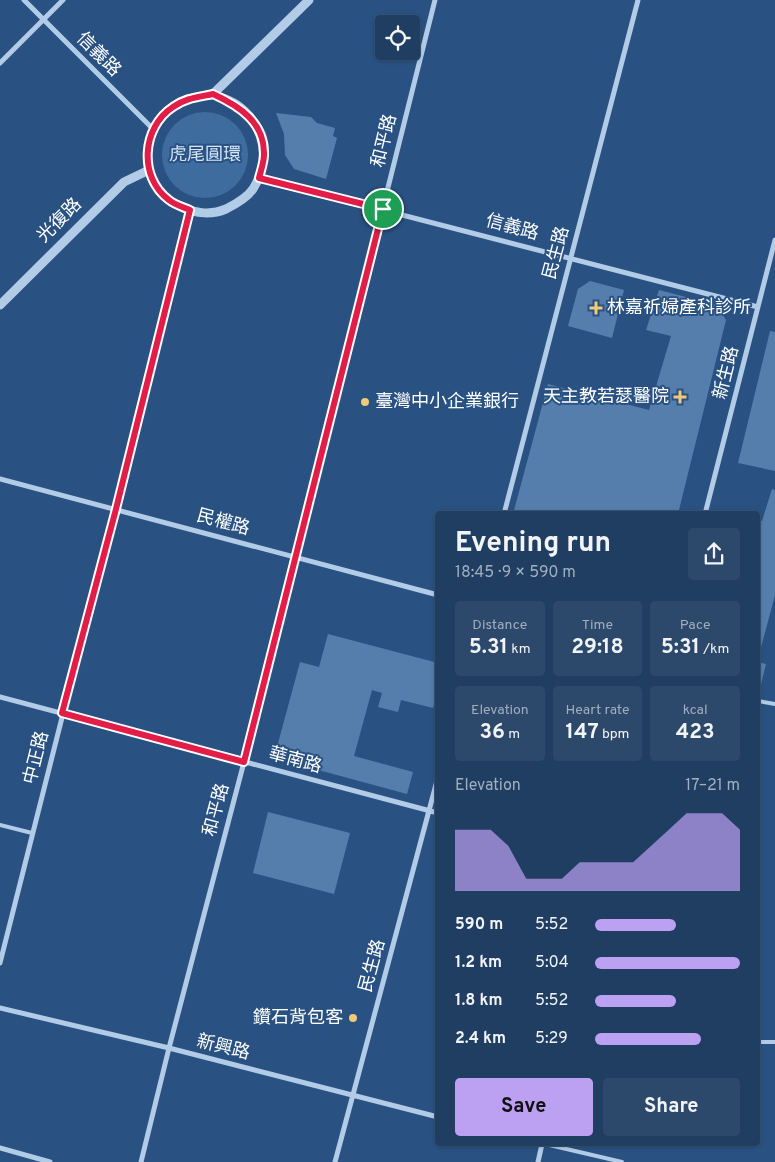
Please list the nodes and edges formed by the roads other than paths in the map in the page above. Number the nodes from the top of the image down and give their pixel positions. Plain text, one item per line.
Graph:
1 (24, 0) edge
2 (63, 0) edge
3 (309, 0) edge
4 (435, 0) edge
5 (638, 0) edge
6 (44, 19) junction
7 (0, 63) edge
8 (213, 94) junction
9 (153, 129) junction
10 (149, 170) junction
11 (259, 178) junction
12 (383, 209) junction
13 (190, 210) junction
14 (775, 240) edge
15 (570, 258) junction
16 (0, 305) edge
17 (758, 307) junction
18 (0, 479) edge
19 (116, 509) junction
20 (505, 511) edge
21 (706, 511) edge
22 (295, 556) junction
23 (435, 594) edge
24 (0, 697) edge
25 (760, 701) edge
26 (775, 704) edge
27 (62, 713) junction
28 (244, 762) junction
29 (435, 788) edge
30 (429, 811) junction
31 (435, 812) edge
32 (0, 825) edge
33 (32, 834) junction
34 (0, 963) edge
35 (0, 1008) edge
36 (760, 1042) edge
37 (775, 1042) edge
38 (169, 1048) junction
39 (353, 1095) junction
40 (435, 1116) edge
41 (542, 1146) edge
42 (552, 1146) edge
43 (0, 1148) edge
44 (50, 1162) edge
45 (141, 1162) edge
46 (335, 1162) edge
47 (538, 1162) edge
48 (622, 1162) edge

1 - 6 street, 信義路
2 - 6 street
3 - 8 street
4 - 12 street, 和平路
5 - 15 street, 民生路
6 - 7 street
6 - 9 street, 信義路
8 - 9 street
8 - 11 street
9 - 10 street
10 - 13 street
10 - 16 street, 光復路
11 - 12 street, 信義路
11 - 13 street
12 - 15 street, 信義路
12 - 22 street, 和平路
13 - 19 street, 中正路
14 - 17 street, 新生路
15 - 17 street, 信義路
15 - 20 street, 民生路
17 - 21 street, 新生路
18 - 19 street, 民權路
19 - 22 street, 民權路
19 - 27 street, 中正路
22 - 23 street, 民權路
22 - 28 street, 和平路
24 - 27 street, 華南路
25 - 26 lane
27 - 28 street, 華南路
27 - 33 street, 中正路
28 - 30 street, 華南路
28 - 38 street, 和平路
29 - 30 street, 民生路
30 - 31 street, 華南路
30 - 39 street, 民生路
32 - 33 lane
33 - 34 street, 中正路
35 - 38 street, 新興路
36 - 37 lane
38 - 39 street, 新興路
38 - 45 street, 和平路
39 - 40 street, 新興路
39 - 46 street, 民生路
41 - 47 street
42 - 48 lane
43 - 44 street

